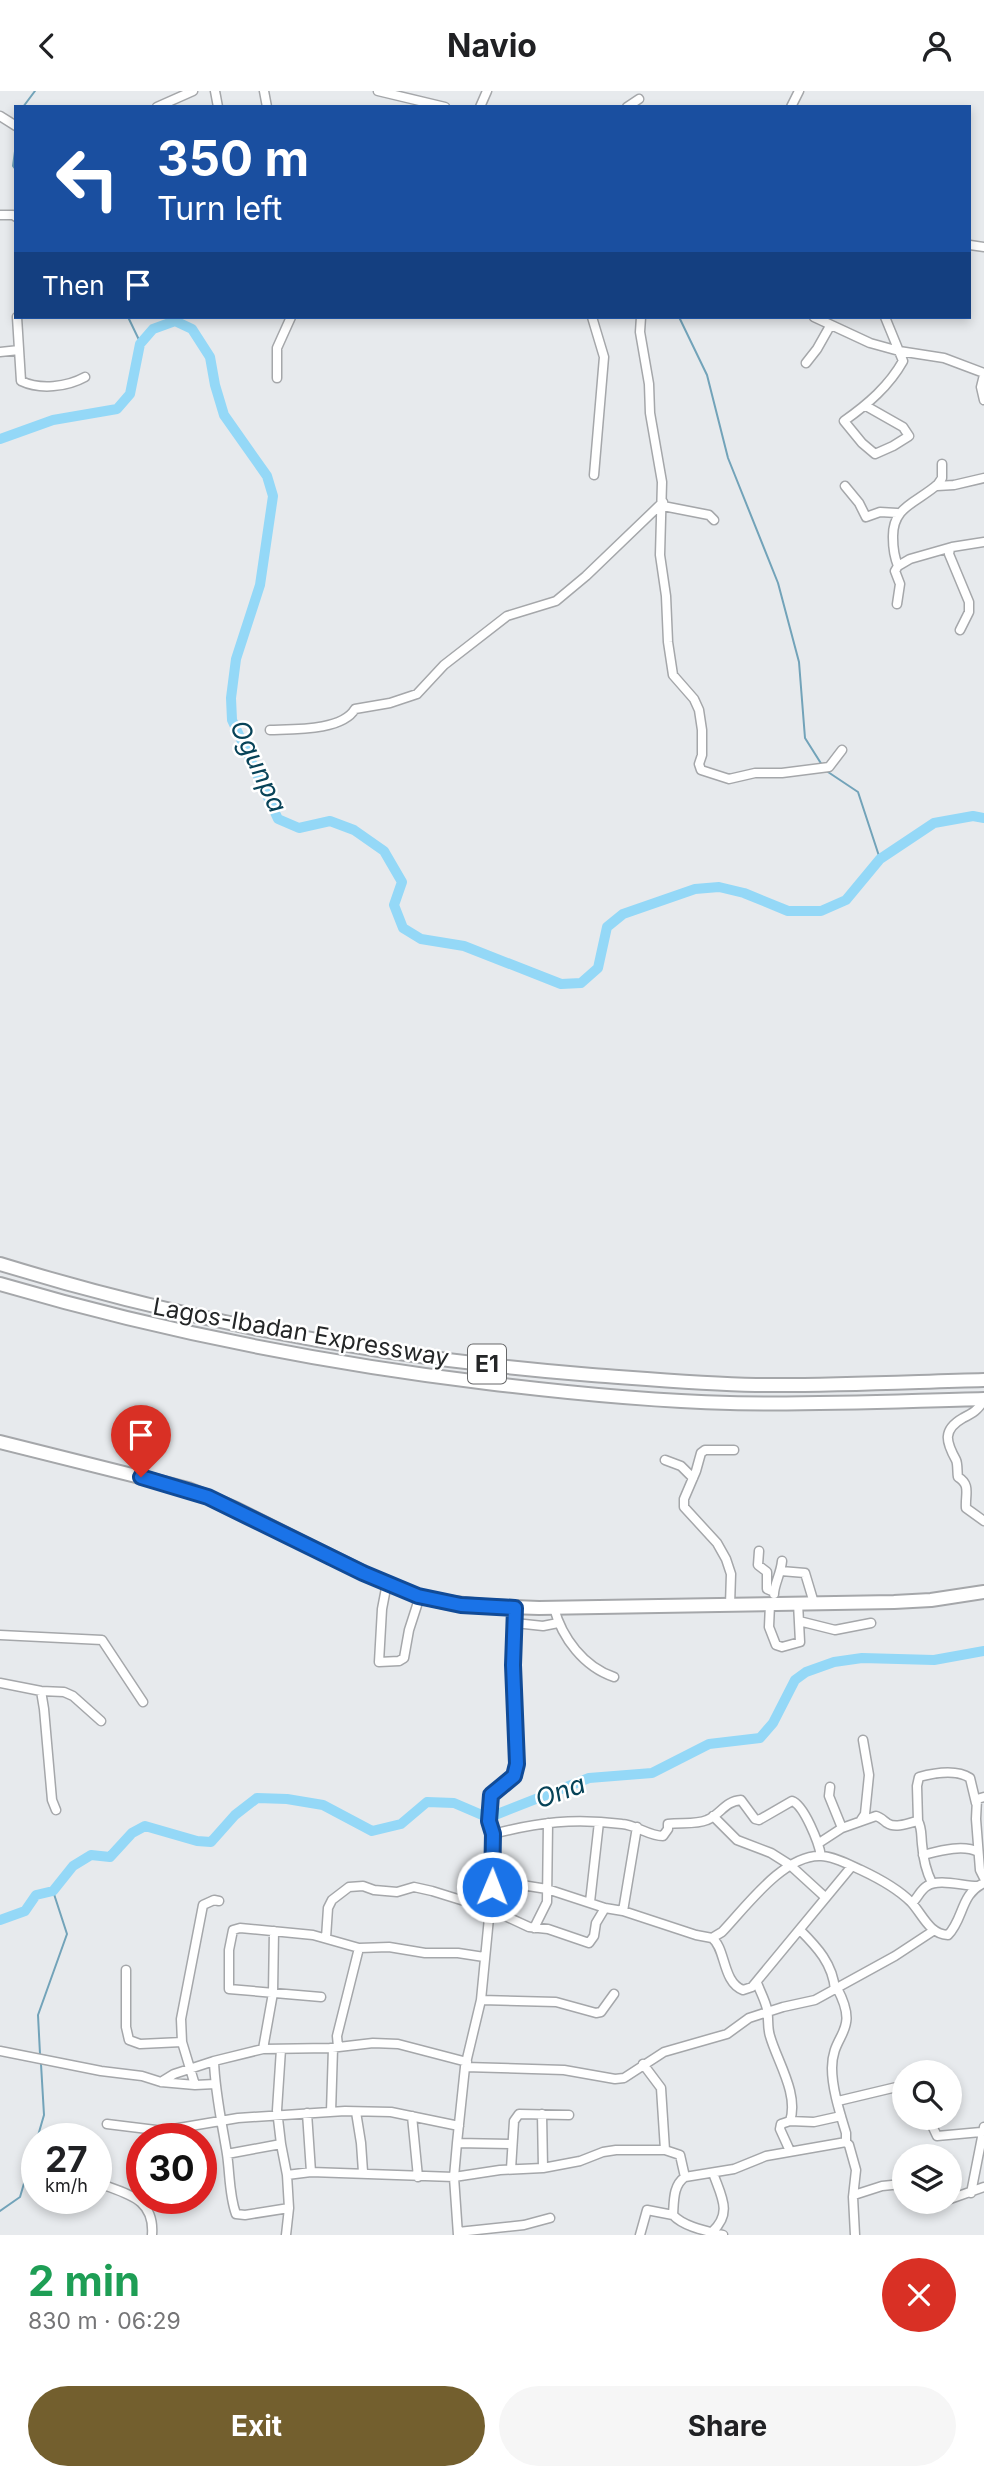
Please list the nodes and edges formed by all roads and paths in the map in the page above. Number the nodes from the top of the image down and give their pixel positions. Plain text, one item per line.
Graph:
1 (193, 91) edge
2 (377, 91) edge
3 (396, 93) edge
4 (174, 95) edge
5 (639, 99) dead end
6 (438, 105) edge
7 (630, 105) edge
8 (18, 319) edge
9 (289, 319) edge
10 (593, 319) edge
11 (641, 319) edge
12 (818, 319) edge
13 (886, 319) edge
14 (830, 326) junction
15 (899, 351) junction
16 (0, 352) edge
17 (806, 363) dead end
18 (984, 374) edge
19 (85, 377) dead end
20 (277, 378) dead end
21 (21, 381) junction
22 (984, 400) edge
23 (866, 406) junction
24 (942, 464) dead end
25 (594, 475) dead end
26 (984, 478) edge
27 (845, 486) dead end
28 (937, 486) junction
29 (663, 504) junction
30 (897, 513) junction
31 (714, 520) dead end
32 (984, 542) edge
33 (950, 548) junction
34 (898, 566) junction
35 (897, 604) dead end
36 (960, 631) dead end
37 (270, 730) dead end
38 (842, 750) dead end
39 (0, 1264) edge
40 (0, 1284) edge
41 (984, 1380) edge
42 (984, 1400) edge
43 (0, 1443) edge
44 (734, 1450) dead end
45 (665, 1460) dead end
46 (693, 1478) junction
47 (984, 1521) edge
48 (759, 1551) dead end
49 (782, 1561) dead end
50 (781, 1571) junction
51 (387, 1583) junction
52 (984, 1592) edge
53 (420, 1596) junction
54 (773, 1600) junction
55 (798, 1603) junction
56 (814, 1603) junction
57 (730, 1605) junction
58 (515, 1608) junction
59 (554, 1608) junction
60 (799, 1621) junction
61 (515, 1623) junction
62 (558, 1623) junction
63 (871, 1623) dead end
64 (0, 1635) edge
65 (614, 1677) dead end
66 (0, 1683) edge
67 (41, 1691) junction
68 (143, 1702) dead end
69 (101, 1721) dead end
70 (863, 1740) dead end
71 (830, 1787) dead end
72 (984, 1797) edge
73 (976, 1804) junction
74 (56, 1811) dead end
75 (713, 1816) junction
76 (861, 1820) junction
77 (918, 1821) junction
78 (599, 1822) junction
79 (548, 1823) junction
80 (637, 1827) junction
81 (842, 1828) junction
82 (493, 1834) junction
83 (819, 1843) junction
84 (978, 1852) junction
85 (923, 1855) junction
86 (821, 1856) junction
87 (790, 1865) junction
88 (852, 1866) junction
89 (982, 1882) edge
90 (932, 1883) junction
91 (521, 1885) junction
92 (492, 1887) junction
93 (547, 1889) junction
94 (825, 1897) junction
95 (219, 1901) dead end
96 (590, 1902) junction
97 (912, 1903) junction
98 (605, 1908) junction
99 (490, 1909) junction
100 (623, 1911) junction
101 (506, 1916) junction
102 (534, 1928) junction
103 (800, 1930) junction
104 (274, 1931) junction
105 (933, 1931) junction
106 (326, 1938) junction
107 (712, 1938) junction
108 (359, 1948) junction
109 (484, 1957) junction
110 (126, 1971) dead end
111 (757, 1983) junction
112 (836, 1989) junction
113 (273, 1993) junction
114 (614, 1994) dead end
115 (321, 1997) dead end
116 (481, 2000) junction
117 (768, 2013) junction
118 (182, 2042) junction
119 (336, 2048) junction
120 (263, 2049) junction
121 (281, 2049) junction
122 (0, 2051) edge
123 (214, 2061) junction
124 (643, 2064) junction
125 (466, 2065) junction
126 (190, 2069) junction
127 (160, 2082) junction
128 (215, 2084) junction
129 (195, 2085) junction
130 (892, 2088) edge
131 (838, 2101) junction
132 (331, 2112) junction
133 (356, 2112) junction
134 (307, 2113) junction
135 (542, 2114) junction
136 (278, 2115) junction
137 (569, 2115) dead end
138 (412, 2116) junction
139 (841, 2116) junction
140 (790, 2121) junction
141 (221, 2122) junction
142 (217, 2123) edge
143 (458, 2126) junction
144 (934, 2130) edge
145 (983, 2130) edge
146 (846, 2142) junction
147 (457, 2143) junction
148 (281, 2144) junction
149 (511, 2144) junction
150 (665, 2150) junction
151 (790, 2151) junction
152 (227, 2154) junction
153 (543, 2168) junction
154 (511, 2169) junction
155 (311, 2172) junction
156 (363, 2172) junction
157 (713, 2173) junction
158 (288, 2175) junction
159 (418, 2177) junction
160 (685, 2177) junction
161 (454, 2178) junction
162 (892, 2185) edge
163 (984, 2187) edge
164 (112, 2189) edge
165 (971, 2193) junction
166 (854, 2195) junction
167 (962, 2196) edge
168 (289, 2208) junction
169 (673, 2215) junction
170 (550, 2218) dead end
171 (695, 2231) edge
172 (712, 2232) junction
173 (458, 2233) edge
174 (152, 2235) edge
175 (286, 2235) edge
176 (640, 2235) edge
177 (723, 2235) edge
178 (855, 2235) edge

1 - 4 street
2 - 3 street
3 - 6 street
5 - 7 street
8 - 21 street
9 - 20 street
10 - 25 street
11 - 29 street
12 - 14 street
13 - 15 street
14 - 15 street
14 - 17 street
15 - 18 street
15 - 23 street
16 - 21 street
18 - 22 street
19 - 21 street
23 - 23 street
24 - 28 street
26 - 28 street
27 - 30 street
28 - 30 street
29 - 31 street
29 - 37 street
29 - 38 street
30 - 34 street
32 - 33 street
33 - 34 street
33 - 36 street
34 - 35 street
39 - 41 highway, Lagos-Ibadan Expressway / E1
40 - 42 highway, Lagos-Ibadan Expressway / E1
42 - 47 street
43 - 51 highway
44 - 46 street
45 - 46 street
46 - 57 street
48 - 54 street
49 - 50 street
50 - 54 street
50 - 56 street
51 - 53 highway
51 - 53 street
52 - 56 highway
53 - 58 highway
54 - 55 highway
54 - 57 highway
54 - 60 street
55 - 56 highway
55 - 60 street
57 - 59 highway
58 - 59 highway
58 - 61 street
59 - 62 street
60 - 63 street
61 - 62 street
61 - 82 street
62 - 65 street
64 - 68 street
66 - 67 street
67 - 69 street
67 - 74 street
70 - 76 street
71 - 81 street
72 - 73 street
73 - 77 street
73 - 84 street
75 - 80 street
75 - 83 street
75 - 87 street
76 - 77 street
76 - 81 street
77 - 85 street
78 - 79 street
78 - 80 street
78 - 96 street
79 - 82 street
79 - 93 street
80 - 100 street
81 - 83 street
82 - 92 street
83 - 86 street
84 - 85 street
84 - 89 street
85 - 90 street
86 - 87 street
86 - 88 street
87 - 94 street
87 - 107 street
88 - 94 street
88 - 97 street
89 - 90 street
89 - 105 street
90 - 97 street
91 - 92 street
91 - 93 street
91 - 101 street
92 - 99 street
93 - 96 street
93 - 102 street
94 - 103 street
95 - 118 street
96 - 98 street
97 - 105 street
98 - 100 street
98 - 102 street
99 - 101 street
99 - 106 street
99 - 109 street
100 - 107 street
101 - 102 street
103 - 111 street
103 - 112 street
104 - 106 street
104 - 113 street
104 - 113 street
105 - 112 street
106 - 108 street
107 - 111 street
108 - 109 street
108 - 119 street
109 - 116 street
110 - 118 street
111 - 117 street
112 - 117 street
112 - 131 street
113 - 115 street
113 - 120 street
114 - 116 street
116 - 125 street
117 - 124 street
117 - 140 street
118 - 126 street
119 - 121 street
119 - 125 street
119 - 132 street
120 - 121 street
120 - 123 street
121 - 136 street
122 - 127 street
123 - 126 street
123 - 128 street
124 - 125 street
124 - 150 street
125 - 143 street
126 - 127 street
126 - 129 street
127 - 129 street
128 - 129 street
128 - 141 street
130 - 131 street
131 - 139 street
132 - 133 street
132 - 134 street
133 - 138 street
133 - 156 street
134 - 136 street
134 - 155 street
135 - 137 street
135 - 149 street
135 - 153 street
136 - 141 street
136 - 148 street
138 - 143 street
138 - 159 street
139 - 140 street
139 - 146 street
140 - 151 street
141 - 142 street
141 - 152 street
143 - 147 street
144 - 145 street
145 - 165 street
146 - 151 street
146 - 166 street
147 - 149 street
147 - 161 street
148 - 152 street
148 - 158 street
149 - 154 street
150 - 153 street
150 - 160 street
151 - 157 street
152 - 168 street
153 - 154 street
154 - 161 street
155 - 156 street
155 - 158 street
156 - 159 street
157 - 160 street
157 - 172 street
158 - 168 street
159 - 161 street
160 - 169 street
161 - 173 street
162 - 166 street
163 - 165 street
164 - 174 street
165 - 167 street
166 - 178 street
168 - 175 street
169 - 171 street
169 - 176 street
170 - 173 street
171 - 172 street
172 - 177 street

